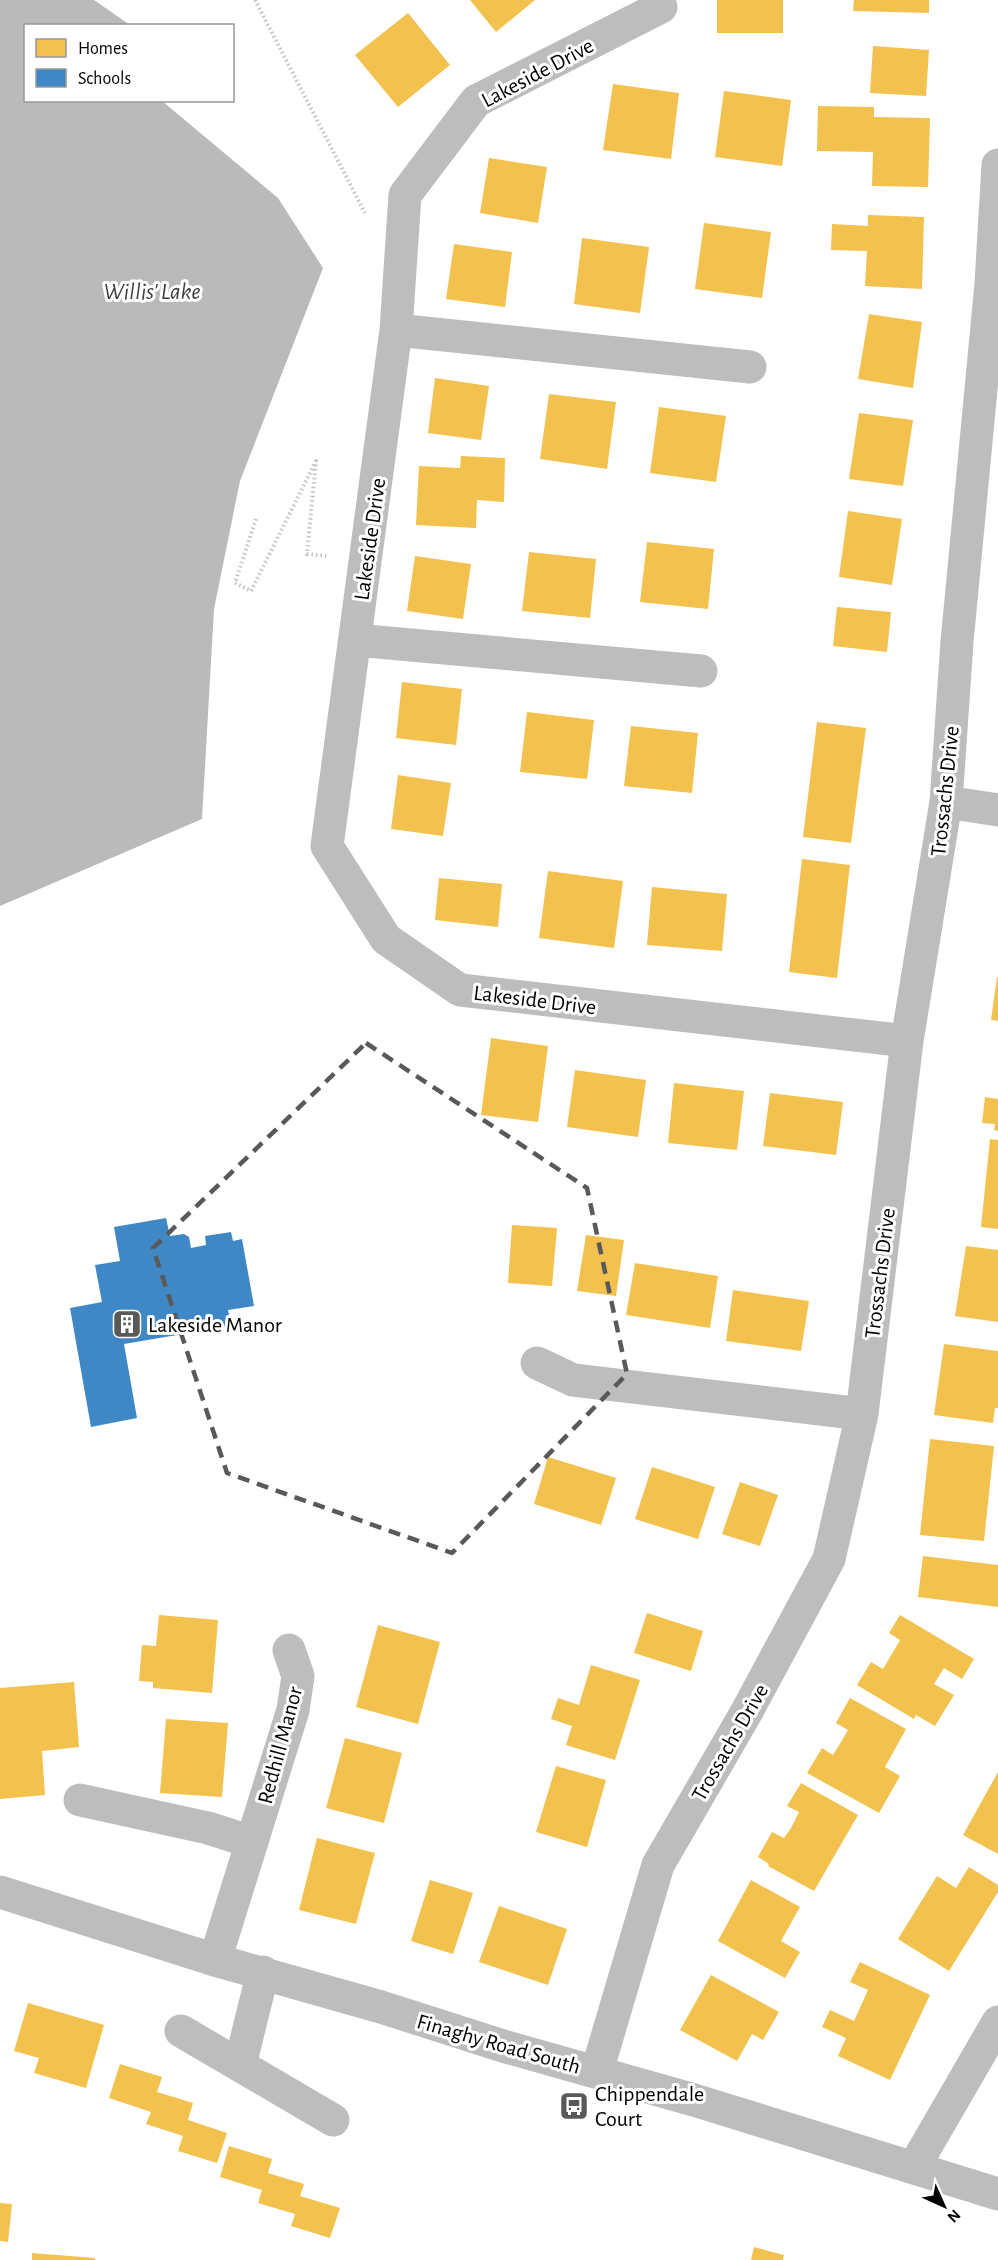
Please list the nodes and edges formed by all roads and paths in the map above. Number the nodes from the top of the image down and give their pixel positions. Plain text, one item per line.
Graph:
1 (255, 0) edge
2 (661, 7) dead end
3 (998, 165) edge
4 (402, 249) junction
5 (396, 330) junction
6 (750, 367) dead end
7 (256, 519) dead end
8 (366, 559) junction
9 (355, 640) junction
10 (701, 671) dead end
11 (946, 802) junction
12 (998, 810) edge
13 (907, 1041) junction
14 (537, 1363) dead end
15 (862, 1414) junction
16 (289, 1650) dead end
17 (80, 1800) dead end
18 (252, 1842) junction
19 (0, 1892) edge
20 (215, 1960) junction
21 (263, 1972) junction
22 (998, 2022) edge
23 (181, 2031) dead end
24 (240, 2065) junction
25 (597, 2071) junction
26 (333, 2120) dead end
27 (914, 2168) junction
28 (998, 2194) edge

1 - 4 path
2 - 4 street, Lakeside Drive
3 - 11 street, Trossachs Drive
4 - 5 street, Lakeside Drive
5 - 6 street
5 - 8 street, Lakeside Drive
7 - 8 path
8 - 9 street, Lakeside Drive
9 - 10 street
9 - 13 street, Lakeside Drive
11 - 12 street
11 - 13 street, Trossachs Drive
13 - 15 street, Trossachs Drive
14 - 15 street
15 - 25 street, Trossachs Drive
16 - 18 street, Redhill Manor
17 - 18 street
18 - 20 street, Redhill Manor
19 - 20 street, Finaghy Road South
20 - 21 street, Finaghy Road South
21 - 24 street
21 - 25 street, Finaghy Road South
22 - 27 street
23 - 24 street
24 - 26 street
25 - 27 street, Finaghy Road South
27 - 28 street, Finaghy Road South

